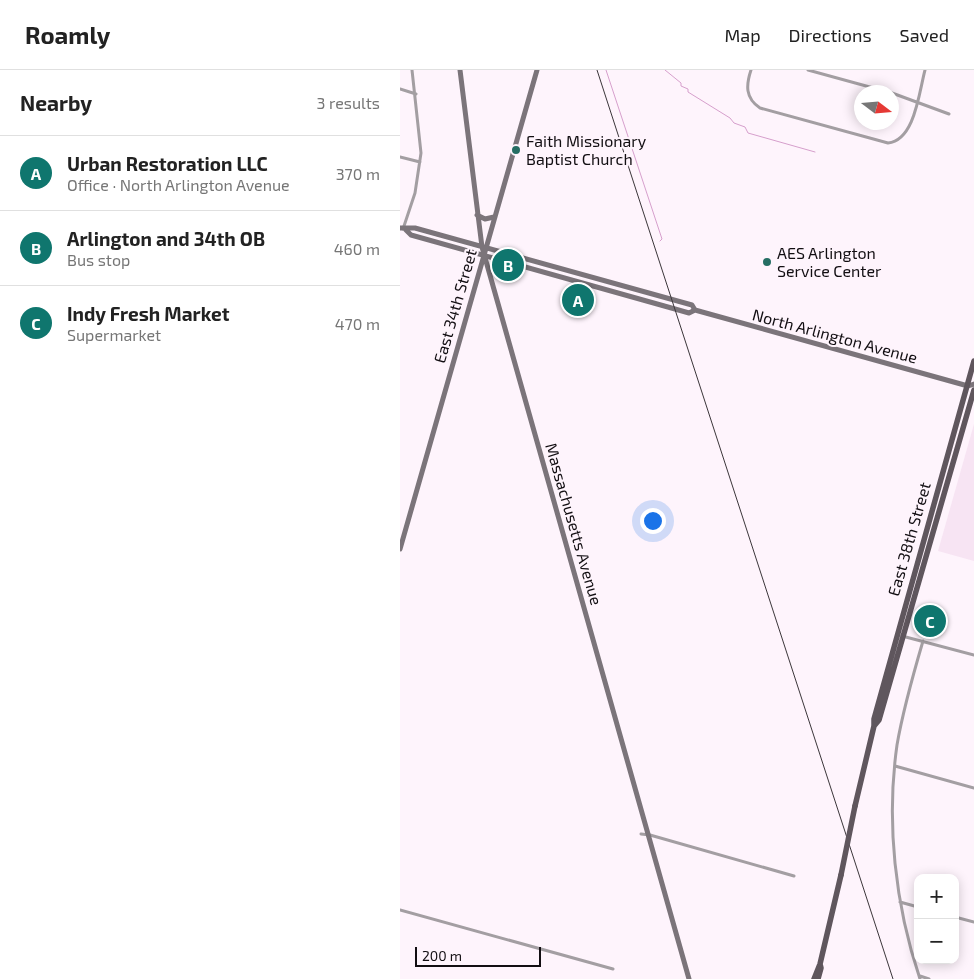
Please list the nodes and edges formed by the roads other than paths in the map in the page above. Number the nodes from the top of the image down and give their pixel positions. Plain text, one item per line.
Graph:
1 (412, 70) edge
2 (460, 70) edge
3 (537, 70) edge
4 (751, 70) edge
5 (808, 70) edge
6 (925, 70) edge
7 (861, 85) edge
8 (400, 89) edge
9 (416, 94) junction
10 (899, 96) edge
11 (916, 102) junction
12 (948, 114) dead end
13 (400, 157) edge
14 (420, 162) junction
15 (477, 215) junction
16 (494, 217) junction
17 (403, 229) edge
18 (484, 252) junction
19 (974, 361) edge
20 (971, 385) edge
21 (974, 391) edge
22 (400, 549) edge
23 (899, 636) junction
24 (923, 641) junction
25 (974, 655) edge
26 (895, 766) junction
27 (974, 788) edge
28 (641, 834) dead end
29 (650, 835) junction
30 (794, 876) dead end
31 (900, 902) junction
32 (914, 906) edge
33 (400, 910) edge
34 (959, 918) edge
35 (974, 922) edge
36 (820, 964) junction
37 (613, 969) dead end
38 (920, 978) edge
39 (689, 979) edge
40 (814, 979) edge
41 (818, 979) edge
42 (930, 979) edge

1 - 9 street
2 - 15 main road, Massachusetts Avenue
3 - 16 main road, East 34th Street
4 - 11 street
5 - 7 street
6 - 11 street
8 - 9 street
9 - 14 street
10 - 11 street
11 - 12 street
13 - 14 street
14 - 17 street
15 - 16 main road
15 - 18 main road, Massachusetts Avenue
16 - 18 main road, East 34th Street
17 - 18 main road, North Arlington Avenue
18 - 20 main road, North Arlington Avenue
18 - 22 main road, East 34th Street
18 - 29 main road, Massachusetts Avenue
19 - 20 main road, East 38th Street
20 - 21 main road, North Arlington Avenue
20 - 23 main road, East 38th Street
21 - 23 main road, East 38th Street
23 - 24 street
23 - 36 main road, East 38th Street, bridge
24 - 25 street
24 - 26 street
26 - 27 street
26 - 31 street
28 - 29 street
29 - 30 street
29 - 39 main road, Massachusetts Avenue
31 - 32 street
31 - 38 street
33 - 37 street
34 - 35 street
36 - 40 main road, East 38th Street
36 - 41 main road, East 38th Street
38 - 42 street

